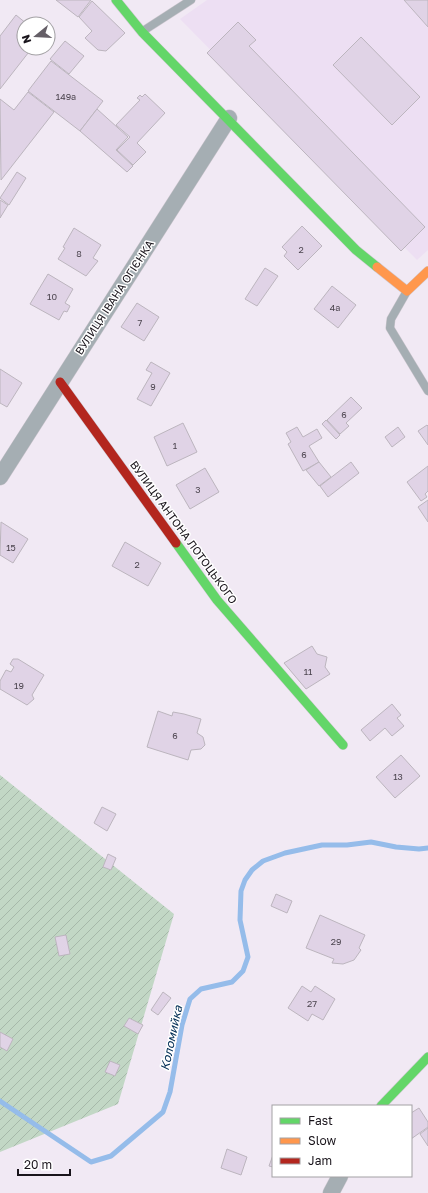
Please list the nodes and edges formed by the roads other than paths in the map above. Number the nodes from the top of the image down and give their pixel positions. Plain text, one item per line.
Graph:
1 (116, 0) edge
2 (191, 0) edge
3 (142, 32) junction
4 (229, 118) junction
5 (428, 271) edge
6 (407, 291) junction
7 (60, 382) junction
8 (428, 391) edge
9 (0, 477) edge
10 (343, 745) dead end
11 (428, 1057) edge
12 (382, 1105) edge
13 (339, 1177) edge
14 (331, 1193) edge

1 - 3 street
2 - 3 lane
3 - 4 street
4 - 6 street
4 - 7 street, ВУЛИЦЯ ІВАНА ОГІЄНКА
5 - 6 street
6 - 8 lane
7 - 9 street, ВУЛИЦЯ ІВАНА ОГІЄНКА
7 - 10 street, ВУЛИЦЯ АНТОНА ЛОТОЦЬКОГО
11 - 12 street
13 - 14 street

